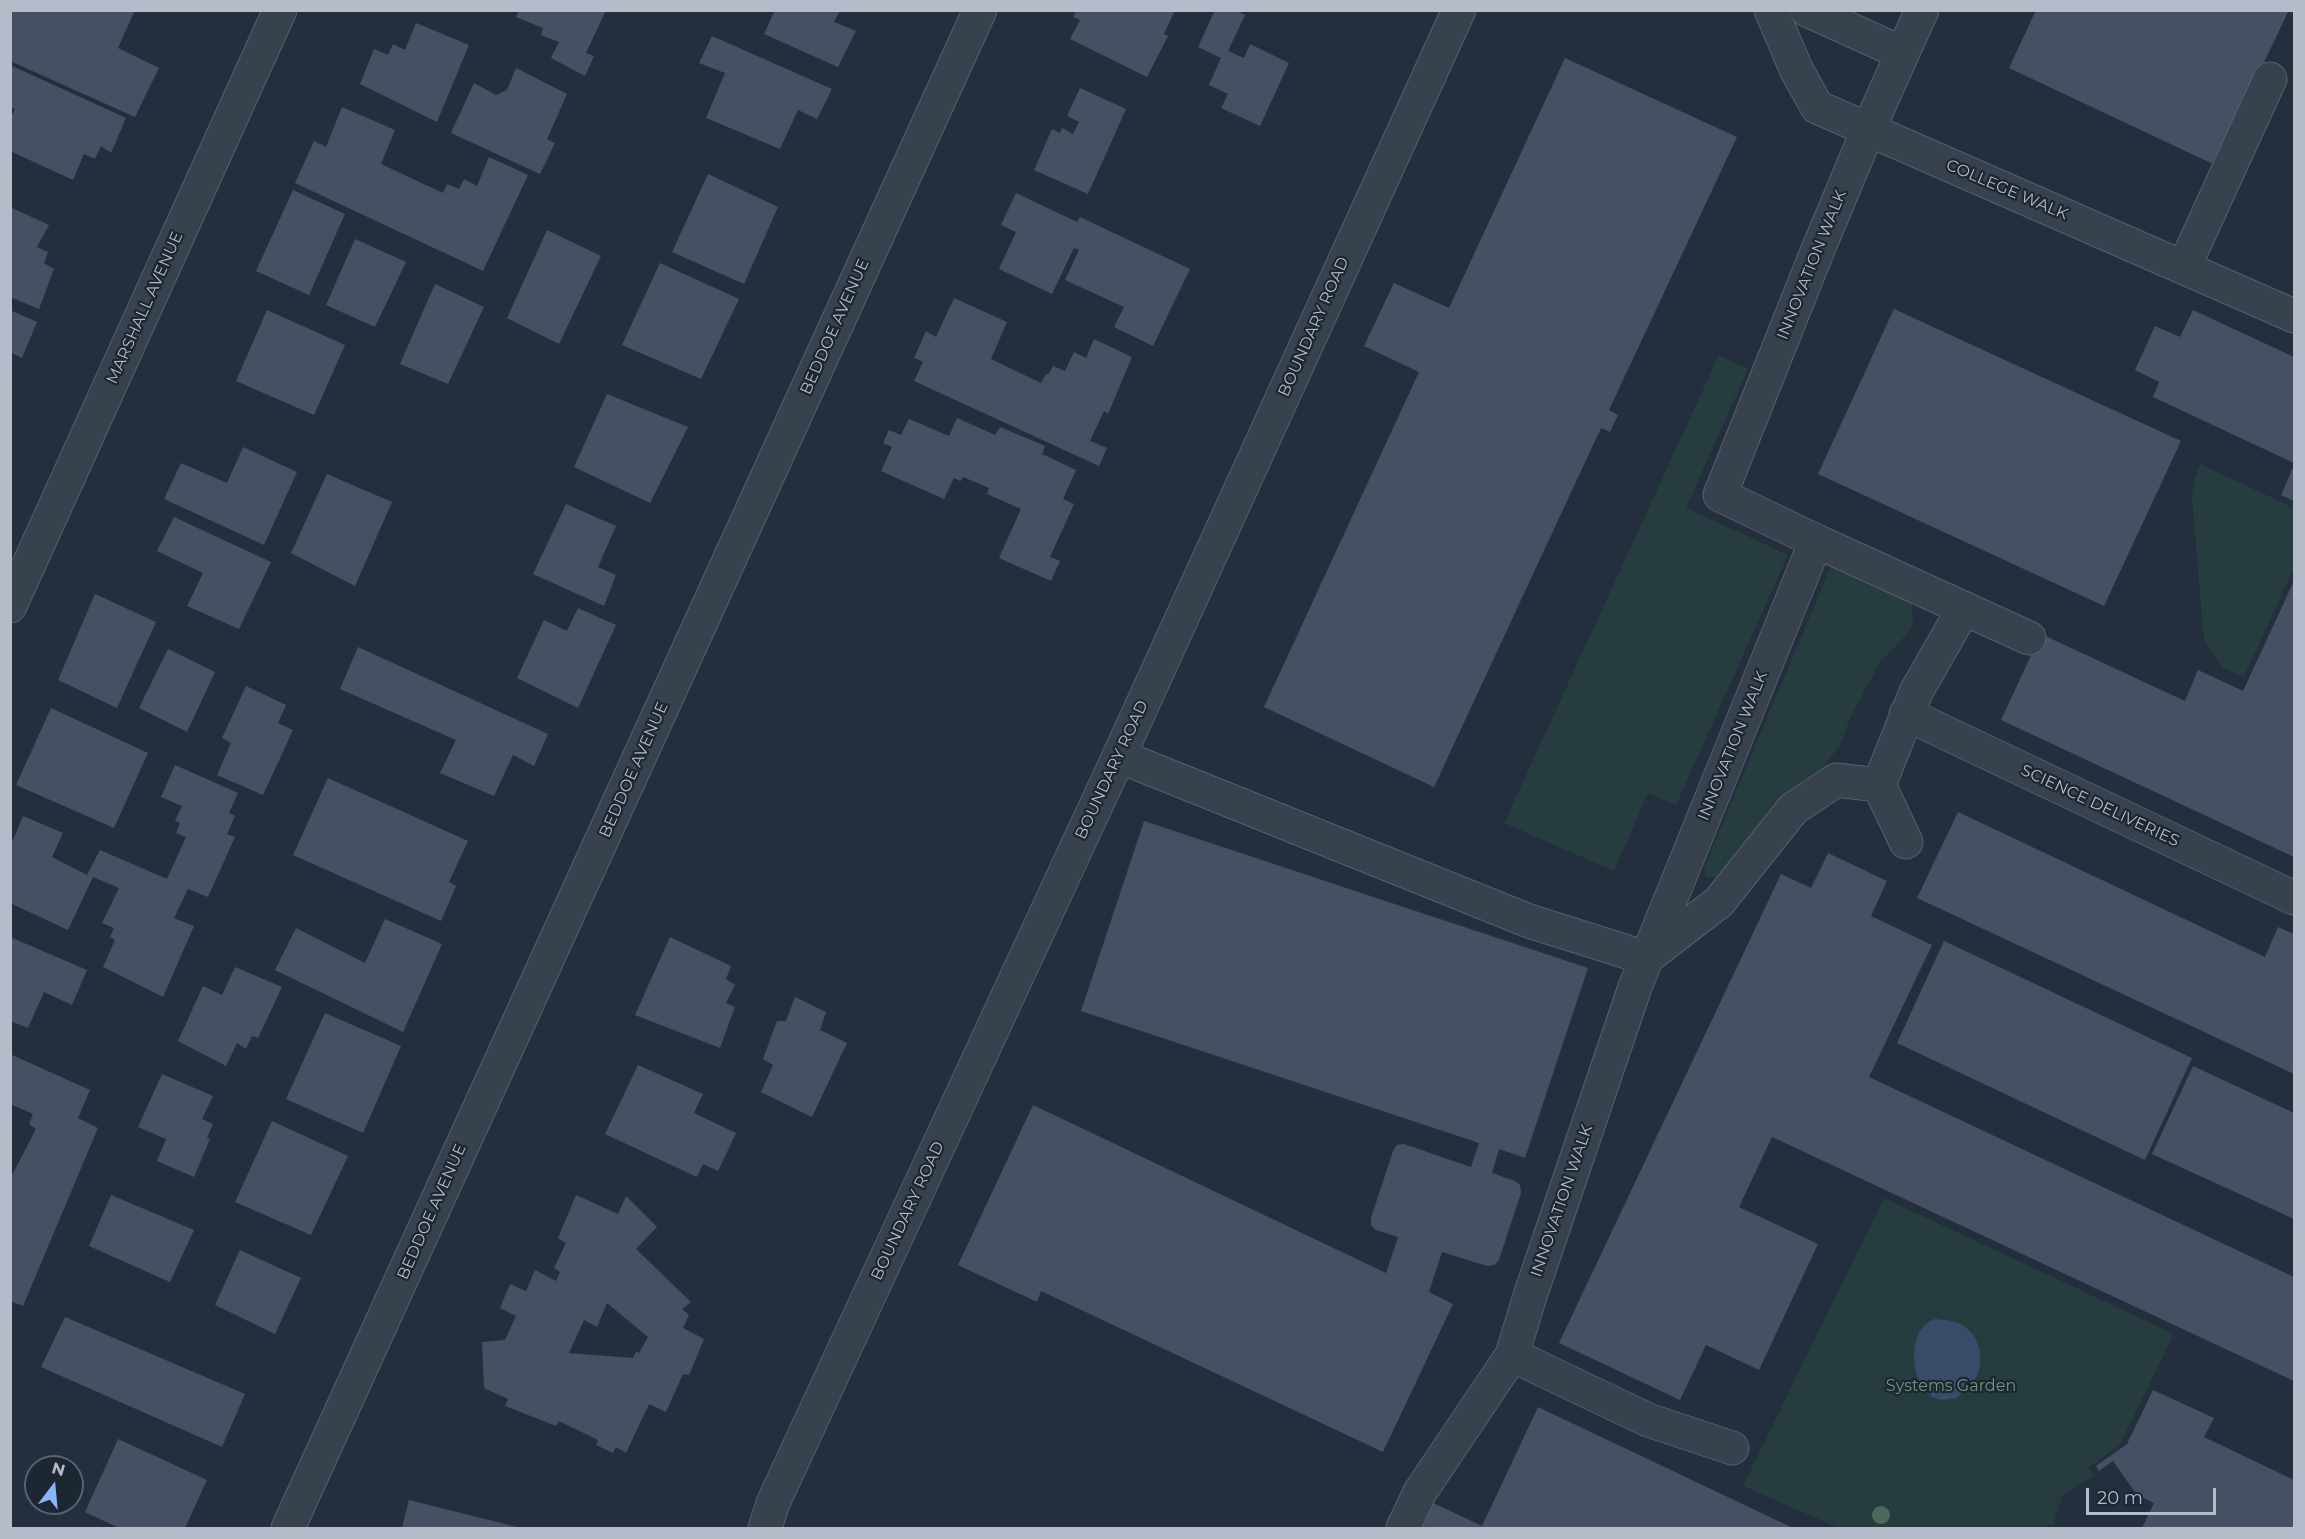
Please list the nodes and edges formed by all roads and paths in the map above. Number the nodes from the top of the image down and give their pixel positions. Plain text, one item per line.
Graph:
1 (280, 10) edge
2 (980, 10) edge
3 (1459, 10) edge
4 (1771, 10) edge
5 (1807, 10) edge
6 (1922, 10) edge
7 (1902, 53) junction
8 (2270, 79) dead end
9 (1868, 130) junction
10 (2184, 267) junction
11 (2295, 316) edge
12 (1816, 541) junction
13 (10, 606) edge
14 (1964, 608) junction
15 (2030, 638) dead end
16 (1906, 714) junction
17 (1119, 756) junction
18 (1879, 785) junction
19 (1906, 843) dead end
20 (2295, 898) edge
21 (1646, 958) junction
22 (1512, 1355) junction
23 (1732, 1448) dead end
24 (288, 1528) edge
25 (765, 1528) edge
26 (1403, 1528) edge

1 - 13 street, MARSHALL AVENUE
2 - 24 street, BEDDOE AVENUE
3 - 17 street, BOUNDARY ROAD
4 - 9 street, COLLEGE WALK
5 - 7 street
6 - 7 street, INNOVATION WALK
7 - 9 street, INNOVATION WALK
8 - 10 street
9 - 10 street, COLLEGE WALK
9 - 12 street, INNOVATION WALK
10 - 11 street, COLLEGE WALK
12 - 14 street
12 - 21 street, INNOVATION WALK
14 - 15 street
14 - 16 street
16 - 18 street
16 - 20 street, SCIENCE DELIVERIES
17 - 21 street
17 - 25 street, BOUNDARY ROAD
18 - 19 street
18 - 21 street
21 - 22 street, INNOVATION WALK
22 - 23 street
22 - 26 street, INNOVATION WALK

